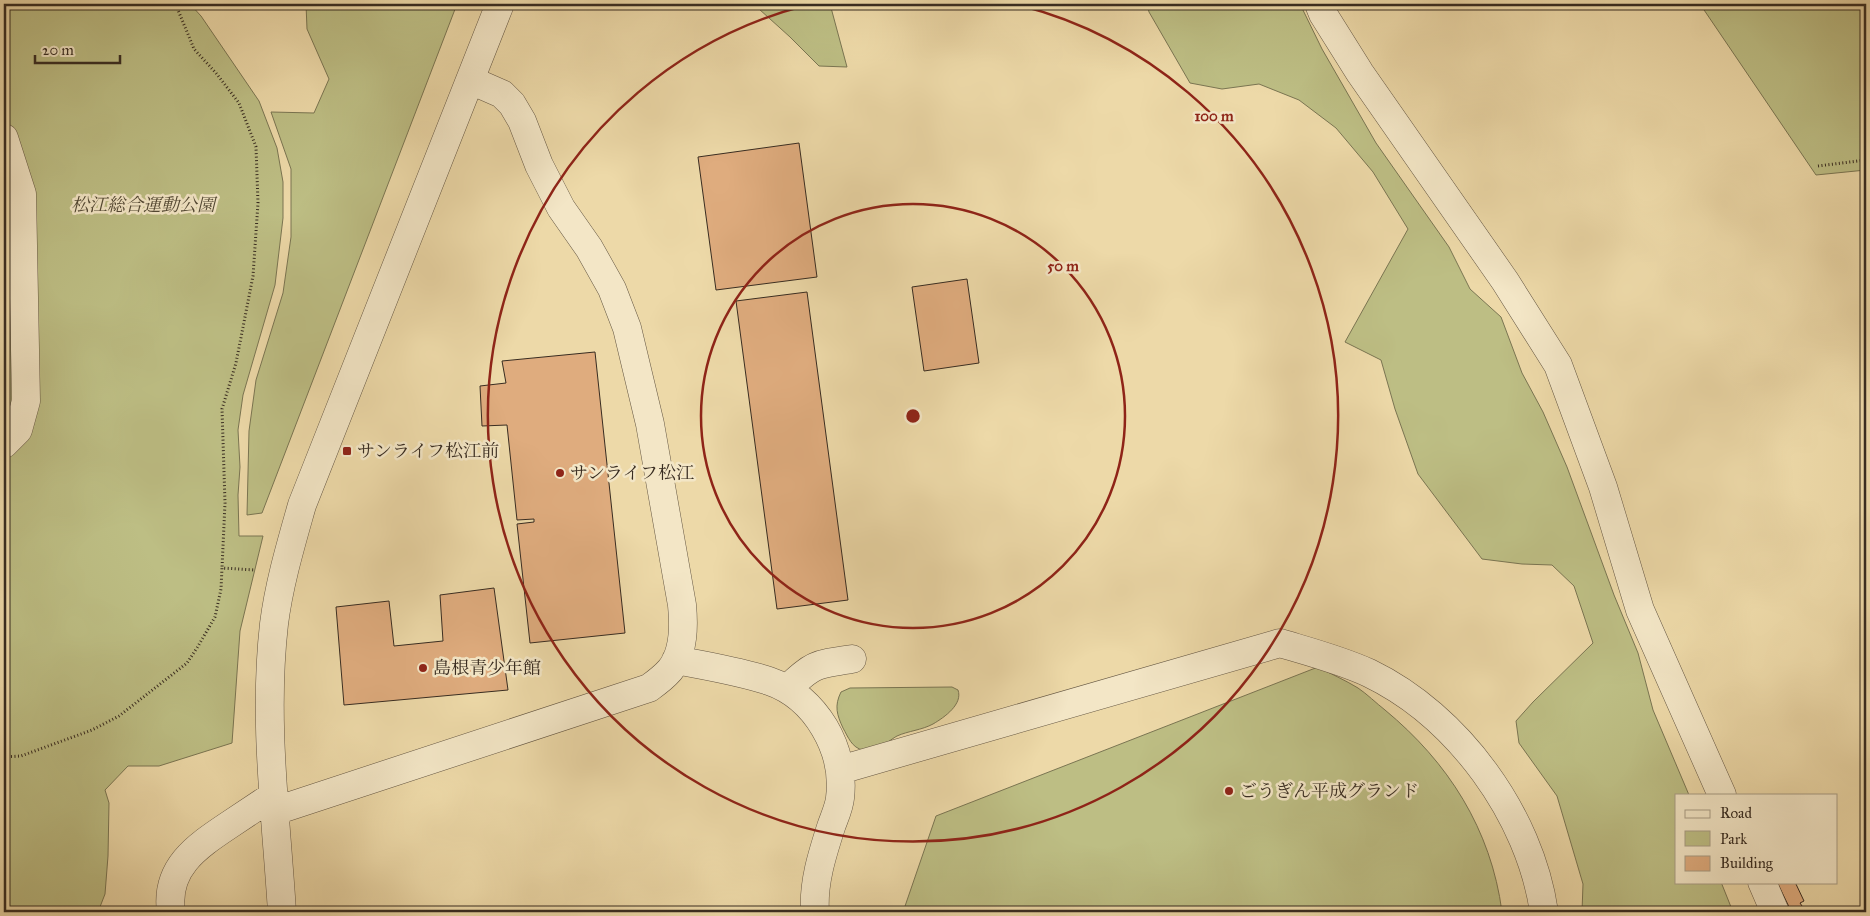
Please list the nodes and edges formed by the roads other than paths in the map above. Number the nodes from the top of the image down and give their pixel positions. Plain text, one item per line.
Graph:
1 (500, 4) edge
2 (1319, 4) edge
3 (470, 80) junction
4 (4, 138) edge
5 (4, 444) edge
6 (852, 659) dead end
7 (676, 660) junction
8 (787, 689) junction
9 (840, 770) junction
10 (1722, 794) edge
11 (274, 803) junction
12 (1763, 884) edge
13 (171, 912) edge
14 (282, 912) edge
15 (814, 912) edge
16 (1544, 912) edge
17 (1775, 912) edge

1 - 3 street
2 - 10 street
3 - 7 street
3 - 11 street
4 - 5 street
6 - 8 street
7 - 8 street
7 - 11 street
8 - 9 street
9 - 15 street
9 - 16 street
11 - 13 street
11 - 14 street
12 - 17 street

